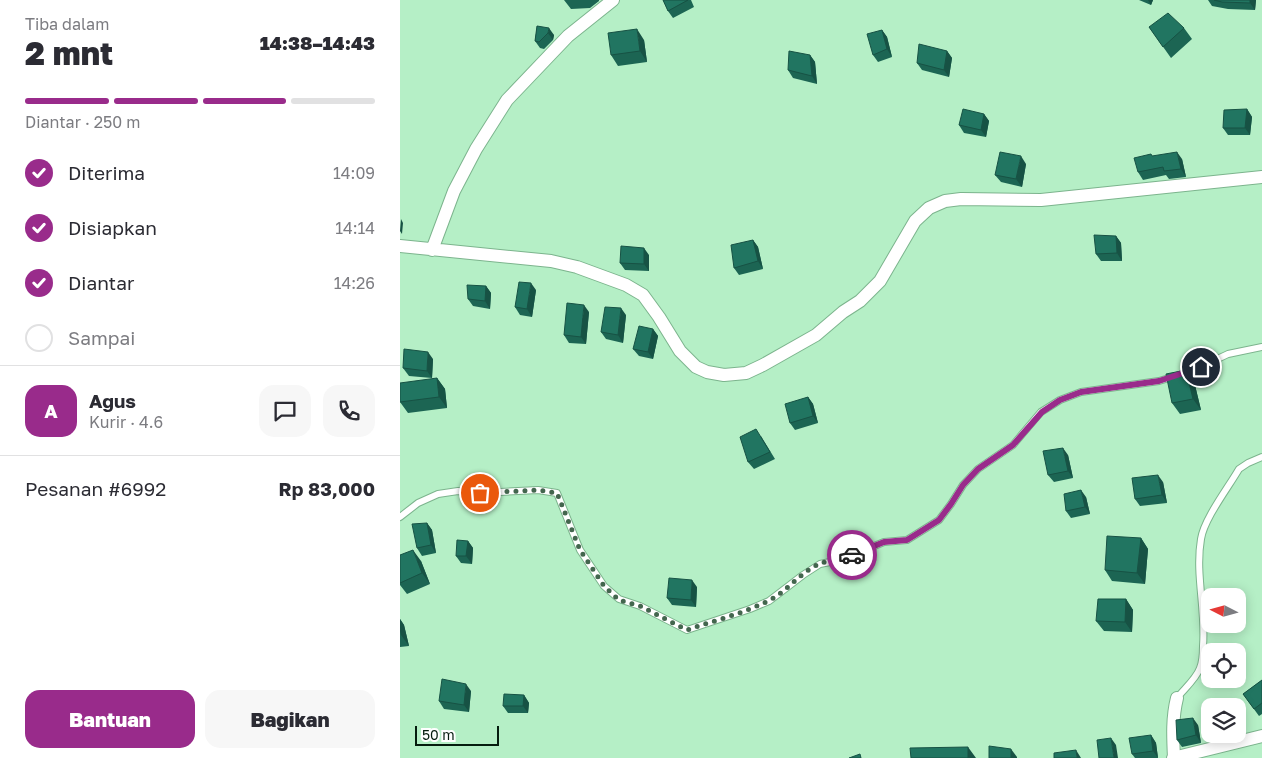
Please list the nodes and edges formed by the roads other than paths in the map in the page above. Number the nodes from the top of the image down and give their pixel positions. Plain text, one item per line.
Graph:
1 (613, 0) edge
2 (1262, 176) edge
3 (400, 246) edge
4 (432, 250) junction
5 (1262, 347) edge
6 (1262, 457) edge
7 (400, 517) edge
8 (1177, 698) joint
9 (1262, 736) edge
10 (1174, 758) edge

1 - 4 street
2 - 4 street
3 - 4 street
5 - 7 lane
6 - 8 lane
8 - 10 street
9 - 10 street

